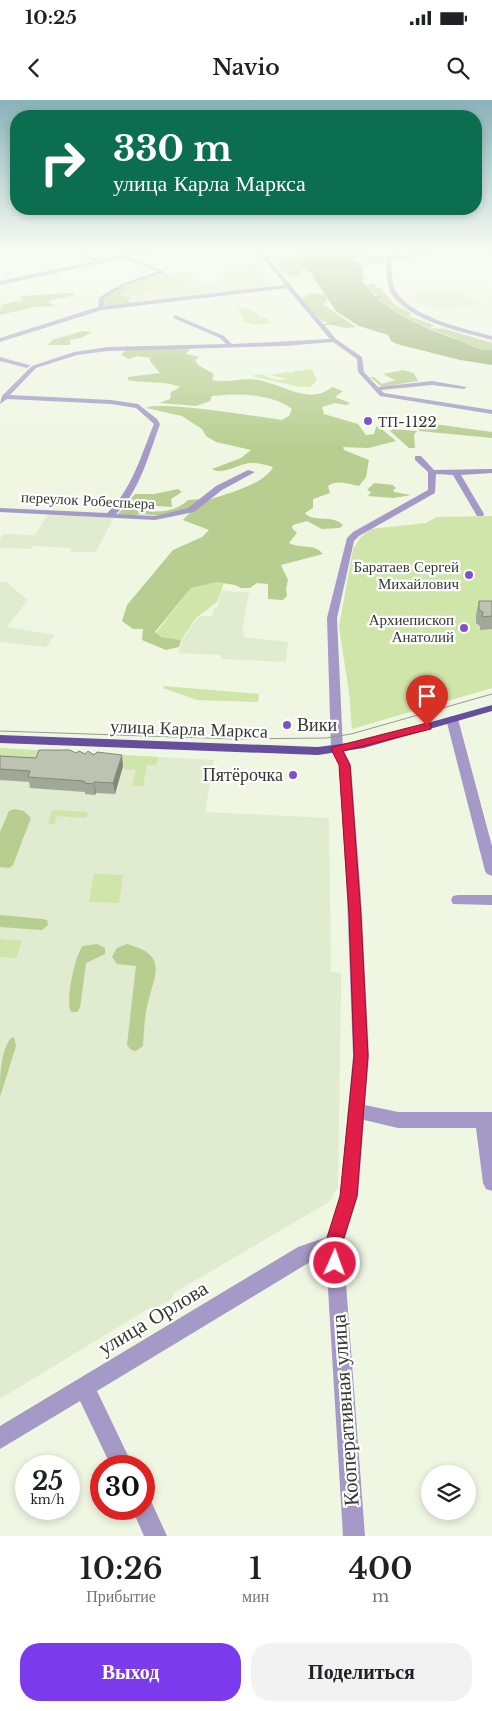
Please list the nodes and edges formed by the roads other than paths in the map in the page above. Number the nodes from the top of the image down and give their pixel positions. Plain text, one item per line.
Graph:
1 (76, 316) edge
2 (313, 316) edge
3 (429, 316) edge
4 (175, 317) dead end
5 (492, 338) edge
6 (0, 340) edge
7 (334, 340) junction
8 (230, 345) junction
9 (0, 359) edge
10 (27, 366) dead end
11 (464, 387) dead end
12 (377, 389) junction
13 (2, 400) edge
14 (492, 412) edge
15 (418, 458) dead end
16 (492, 471) edge
17 (252, 472) dead end
18 (432, 472) junction
19 (456, 473) junction
20 (0, 510) edge
21 (480, 514) dead end
22 (110, 515) junction
23 (492, 708) edge
24 (452, 719) junction
25 (0, 739) edge
26 (337, 749) junction
27 (492, 871) edge
28 (458, 900) dead end
29 (492, 900) edge
30 (357, 1111) junction
31 (487, 1121) edge
32 (492, 1183) edge
33 (334, 1244) junction
34 (84, 1387) junction
35 (0, 1438) edge
36 (117, 1455) edge
37 (148, 1520) edge
38 (156, 1536) edge
39 (354, 1536) edge

1 - 6 street
2 - 7 street
3 - 5 street
4 - 8 street
7 - 8 street
7 - 12 street
8 - 13 street
9 - 10 street
11 - 12 street
12 - 14 street
13 - 22 street
15 - 18 street
16 - 19 street
17 - 22 street, переулок Робеспьера
18 - 19 street
18 - 26 street, Кооперативная улица
19 - 21 street
20 - 22 street, переулок Робеспьера
23 - 24 main road, улица Карла Маркса
24 - 26 main road, улица Карла Маркса
24 - 27 street
25 - 26 main road, улица Карла Маркса
26 - 30 street, Кооперативная улица
28 - 29 street
30 - 31 street
30 - 33 street, Кооперативная улица
31 - 32 street
33 - 34 street, улица Орлова
33 - 39 street, Кооперативная улица
34 - 35 street, улица Орлова
34 - 36 street
37 - 38 street

